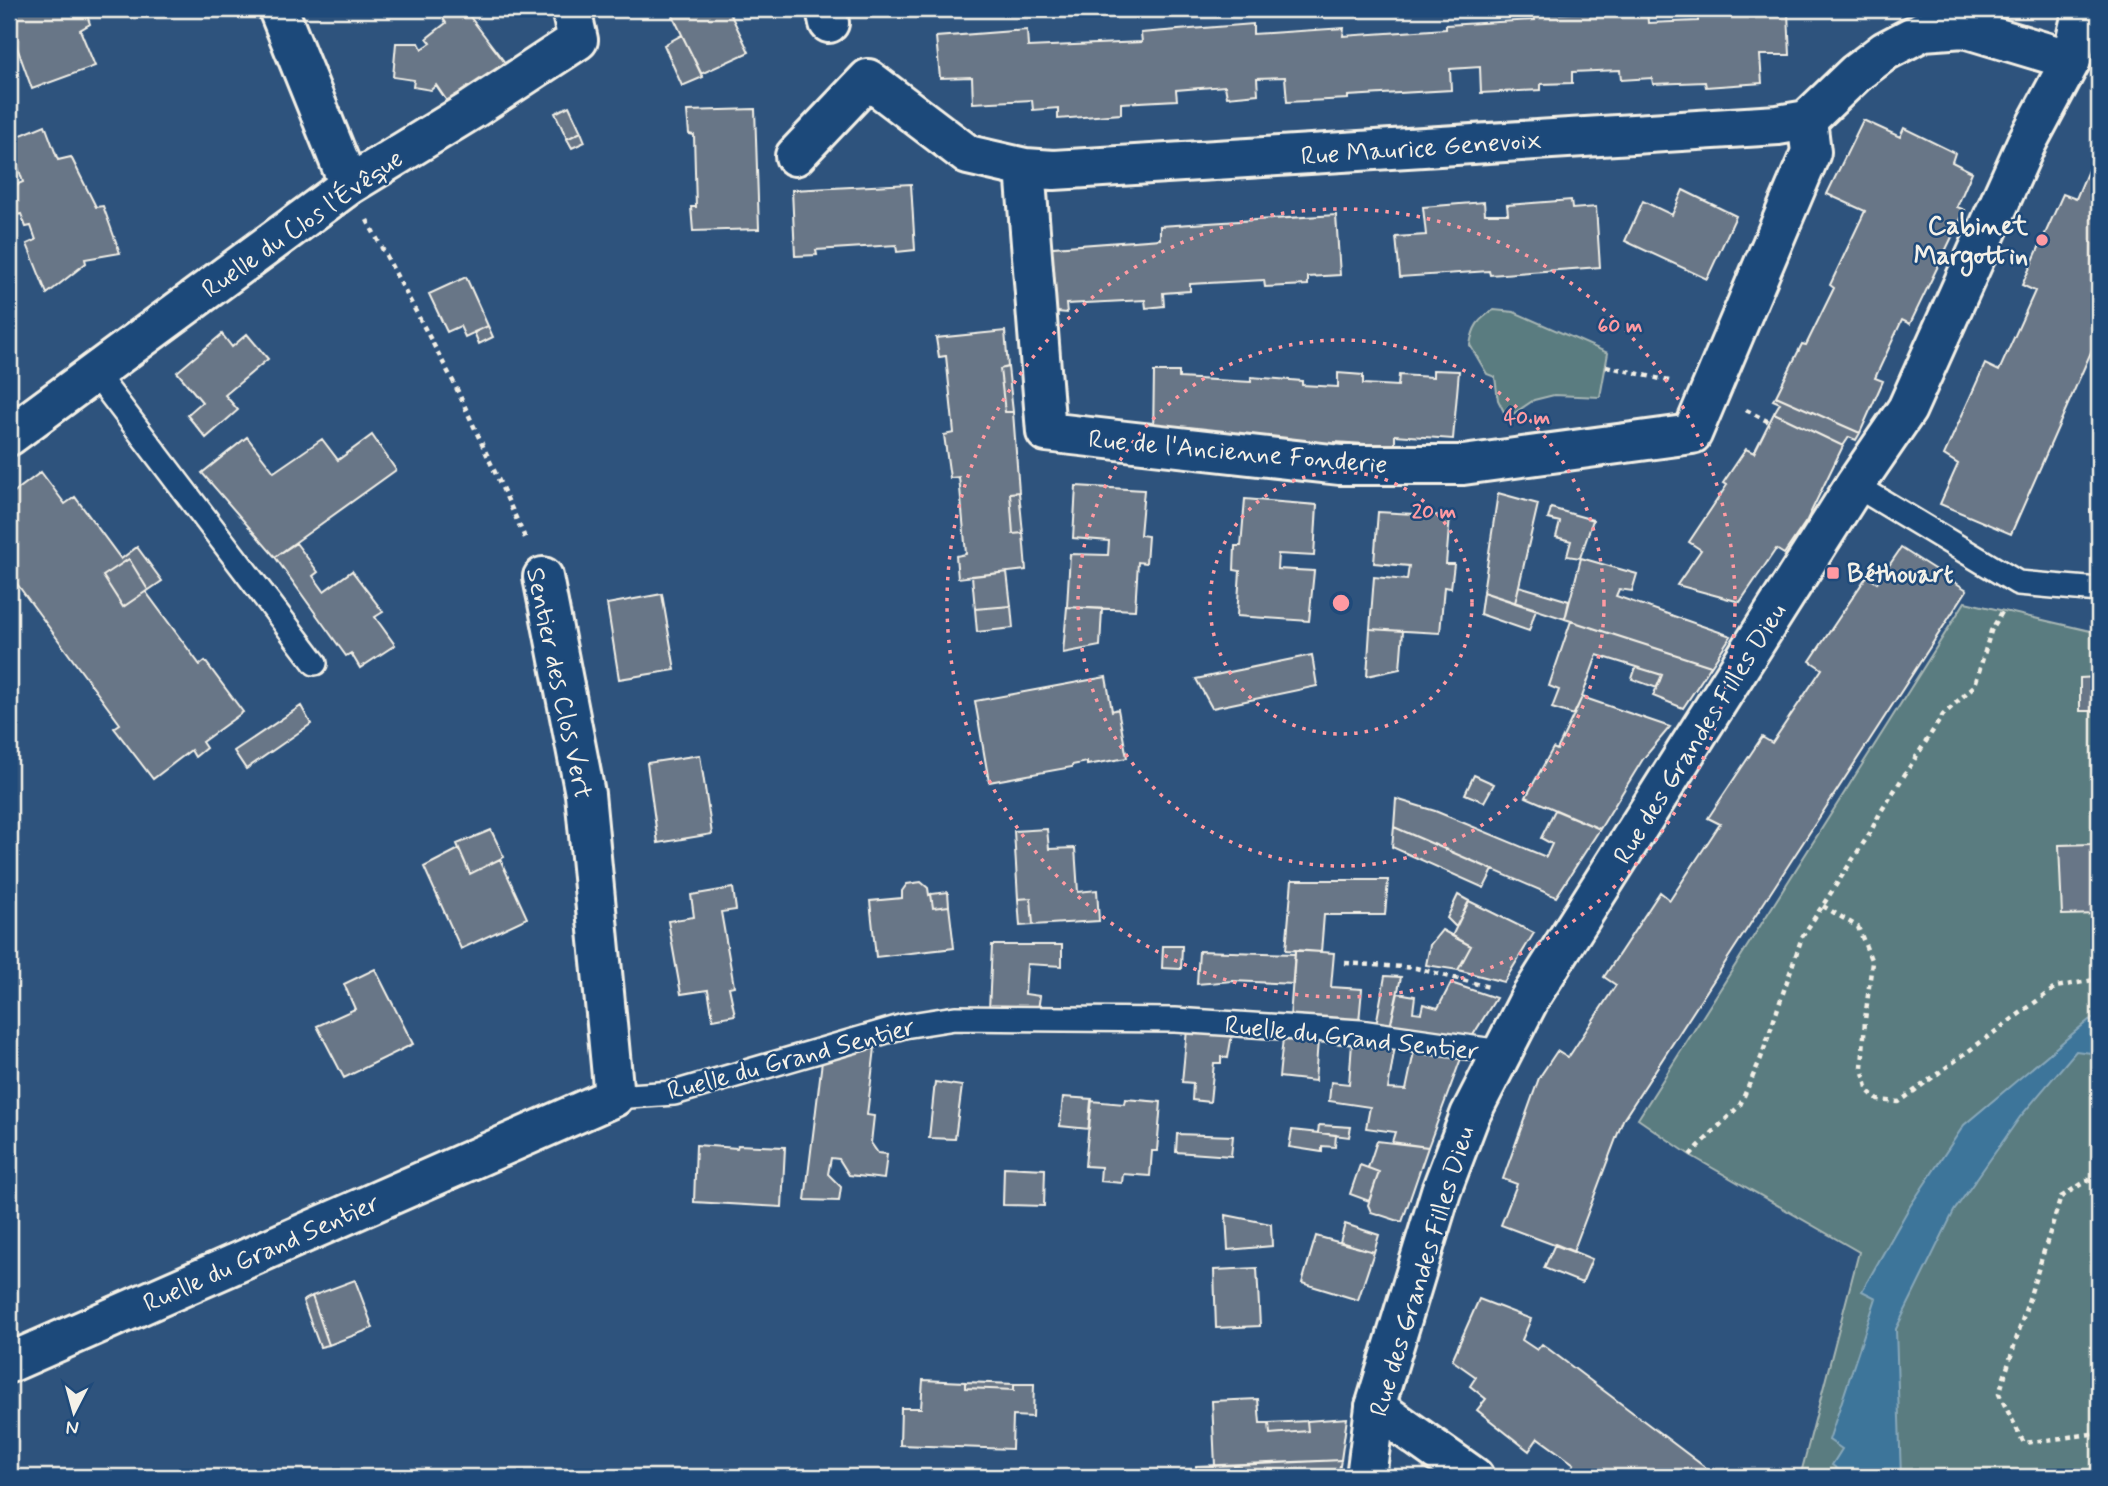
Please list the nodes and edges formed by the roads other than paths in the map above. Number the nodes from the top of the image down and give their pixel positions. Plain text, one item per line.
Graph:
1 (278, 9) edge
2 (570, 9) edge
3 (2083, 9) edge
4 (2085, 58) edge
5 (1807, 120) junction
6 (795, 156) dead end
7 (1024, 168) junction
8 (349, 185) junction
9 (94, 372) junction
10 (9, 436) edge
11 (1855, 485) junction
12 (543, 578) road end
13 (2099, 590) edge
14 (315, 663) dead end
15 (1501, 1052) junction
16 (614, 1097) junction
17 (9, 1363) edge
18 (1374, 1408) junction
19 (1366, 1477) edge
20 (1474, 1477) edge

1 - 8 street
2 - 8 street, Ruelle du Clos l'Évêque
3 - 4 street, Rue des Grandes Filles Dieu
4 - 5 street
4 - 11 street, Rue des Grandes Filles Dieu
5 - 7 street, Rue Maurice Genevoix
5 - 7 street, Rue de l'Ancienne Fonderie
6 - 7 street, Rue Maurice Genevoix
8 - 9 street, Ruelle du Clos l'Évêque
9 - 10 street, Ruelle du Clos l'Évêque
9 - 14 lane
11 - 13 lane
11 - 15 street, Rue des Grandes Filles Dieu
12 - 16 street, Sentier des Clos Vert
15 - 16 lane, Ruelle du Grand Sentier
15 - 18 street, Rue des Grandes Filles Dieu
16 - 17 street, Ruelle du Grand Sentier
18 - 19 street, Rue des Grandes Filles Dieu
18 - 20 street

